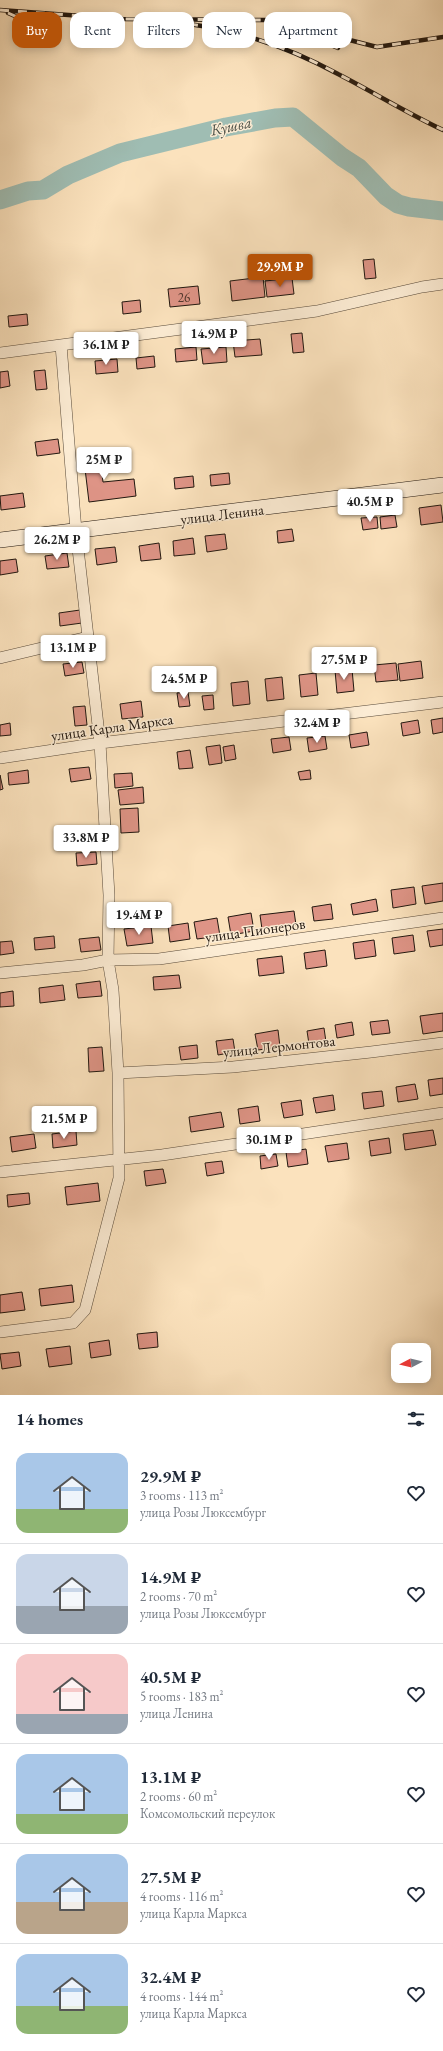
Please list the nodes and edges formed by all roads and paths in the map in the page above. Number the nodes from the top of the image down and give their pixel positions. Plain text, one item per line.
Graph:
1 (443, 284) edge
2 (61, 345) junction
3 (0, 353) edge
4 (443, 485) edge
5 (76, 531) junction
6 (0, 540) edge
7 (88, 637) junction
8 (0, 658) edge
9 (443, 702) edge
10 (100, 744) junction
11 (0, 758) edge
12 (443, 918) edge
13 (108, 960) junction
14 (0, 973) edge
15 (443, 1042) edge
16 (118, 1073) junction
17 (443, 1113) edge
18 (119, 1158) junction
19 (0, 1172) edge
20 (0, 1332) edge

1 - 2 street
2 - 3 street
2 - 5 street
4 - 5 main road, улица Ленина
5 - 6 main road, улица Ленина
5 - 7 street
7 - 8 street
7 - 10 street
9 - 10 street, улица Карла Маркса
10 - 11 street, улица Карла Маркса
10 - 13 street
12 - 13 street, улица Пионеров
13 - 14 street, улица Пионеров
13 - 16 street
15 - 16 street, улица Лермонтова
16 - 18 street
17 - 18 street
18 - 19 street
18 - 20 street

